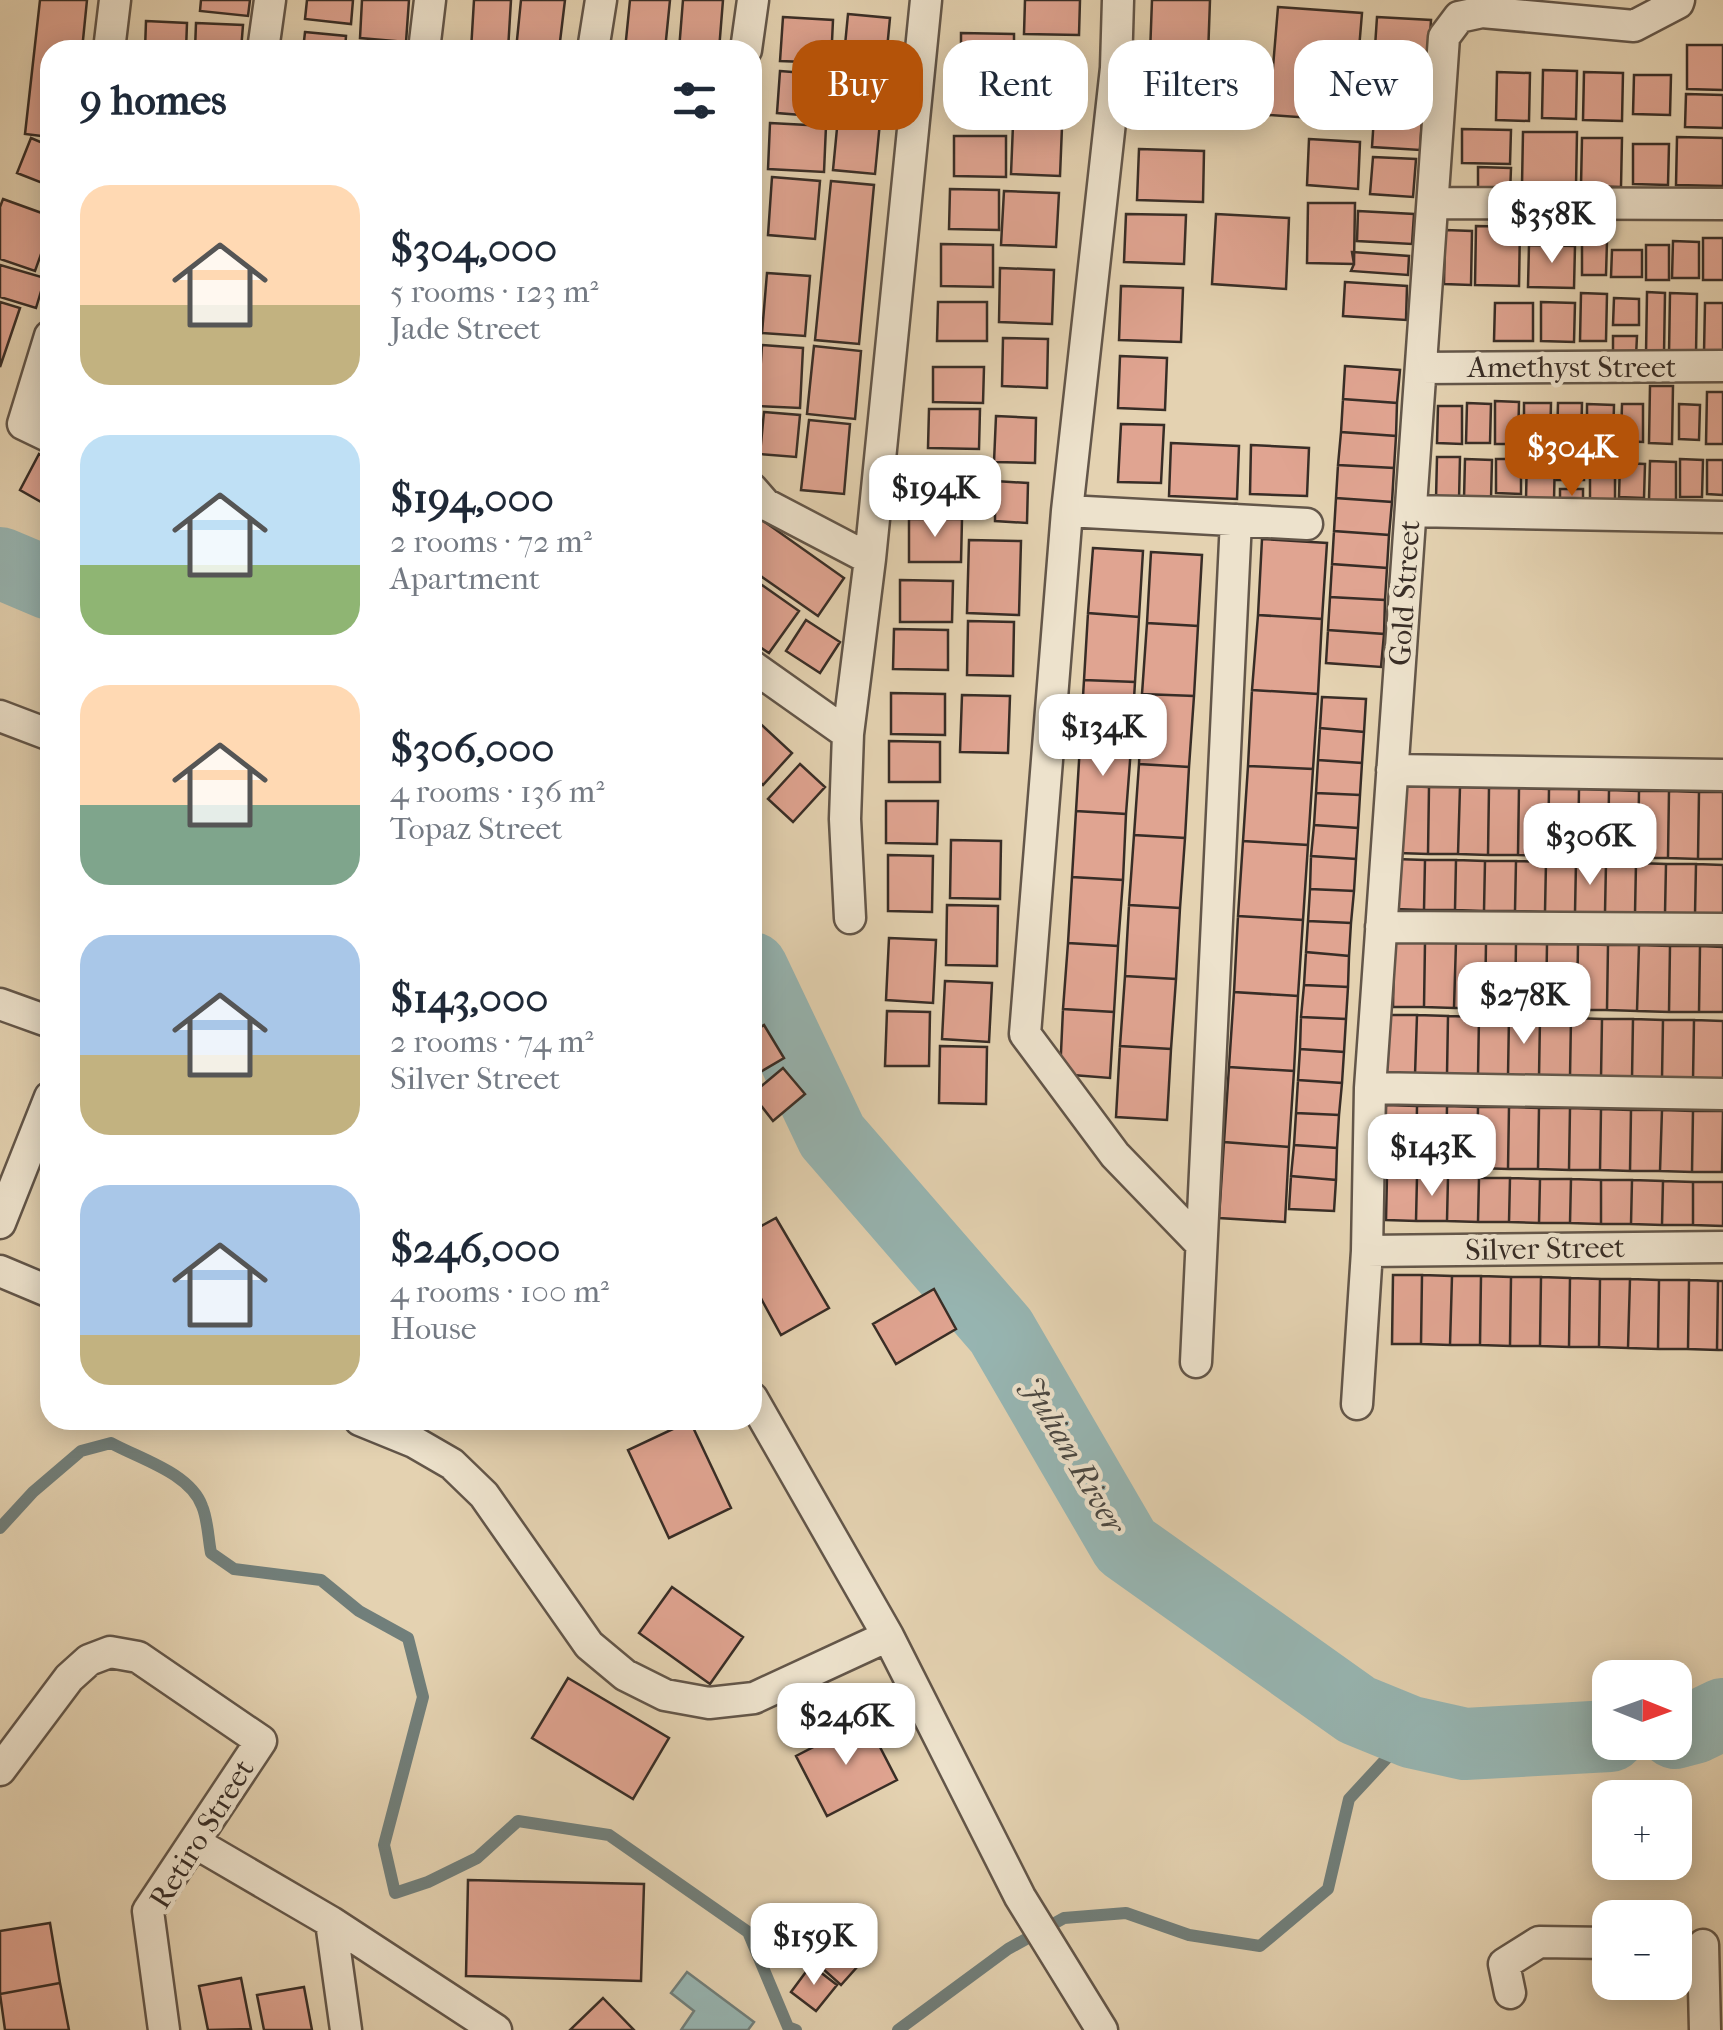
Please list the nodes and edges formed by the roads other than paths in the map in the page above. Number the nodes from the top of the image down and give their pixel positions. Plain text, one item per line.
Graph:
1 (115, 0) edge
2 (270, 0) edge
3 (430, 0) edge
4 (601, 0) edge
5 (754, 0) edge
6 (926, 0) edge
7 (1118, 0) edge
8 (1679, 0) edge
9 (110, 40) edge
10 (264, 40) edge
11 (425, 40) edge
12 (595, 40) edge
13 (748, 40) edge
14 (1433, 203) junction
15 (1723, 204) edge
16 (1723, 366) edge
17 (1420, 368) junction
18 (40, 370) edge
19 (40, 431) edge
20 (762, 500) edge
21 (1411, 510) junction
22 (1067, 511) junction
23 (1723, 517) edge
24 (1236, 520) junction
25 (1307, 524) dead end
26 (870, 559) junction
27 (762, 673) edge
28 (0, 716) edge
29 (40, 731) edge
30 (848, 734) junction
31 (1392, 770) junction
32 (1723, 776) edge
33 (850, 918) dead end
34 (1381, 926) junction
35 (1723, 929) edge
36 (0, 1004) edge
37 (40, 1018) edge
38 (1370, 1088) junction
39 (1723, 1094) edge
40 (40, 1122) edge
41 (0, 1223) edge
42 (1201, 1244) junction
43 (1723, 1247) edge
44 (1368, 1251) junction
45 (0, 1271) edge
46 (40, 1288) edge
47 (1196, 1362) dead end
48 (1358, 1404) dead end
49 (762, 1416) edge
50 (385, 1430) edge
51 (888, 1636) junction
52 (0, 1770) edge
53 (194, 1842) junction
54 (331, 1922) junction
55 (1592, 1943) edge
56 (1700, 1945) edge
57 (1510, 1993) dead end
58 (164, 2030) edge
59 (346, 2030) edge
60 (496, 2030) edge
61 (1102, 2030) edge
62 (1705, 2030) edge

1 - 9 street
2 - 10 street
3 - 11 street
4 - 12 street
5 - 13 street
6 - 26 street
7 - 22 street
8 - 14 street, Gold Street
14 - 15 street
14 - 17 street, Gold Street
16 - 17 street, Amethyst Street
17 - 21 street, Gold Street
18 - 19 street
20 - 26 street
21 - 23 street
21 - 31 street, Gold Street
22 - 24 street
22 - 42 street
24 - 25 street
24 - 42 street
26 - 30 street
27 - 30 street
28 - 29 street
30 - 33 street
31 - 32 street
31 - 34 street, Gold Street
34 - 35 street
34 - 38 street, Gold Street
36 - 37 street
38 - 39 street
38 - 44 street, Gold Street
40 - 41 street
42 - 47 street
43 - 44 street, Silver Street
44 - 48 street, Gold Street
45 - 46 street
49 - 51 street
50 - 51 street
51 - 61 street
52 - 53 street, Retiro Street
53 - 54 street
53 - 58 street, Retiro Street
54 - 59 street
54 - 60 street
55 - 57 street
56 - 62 street

